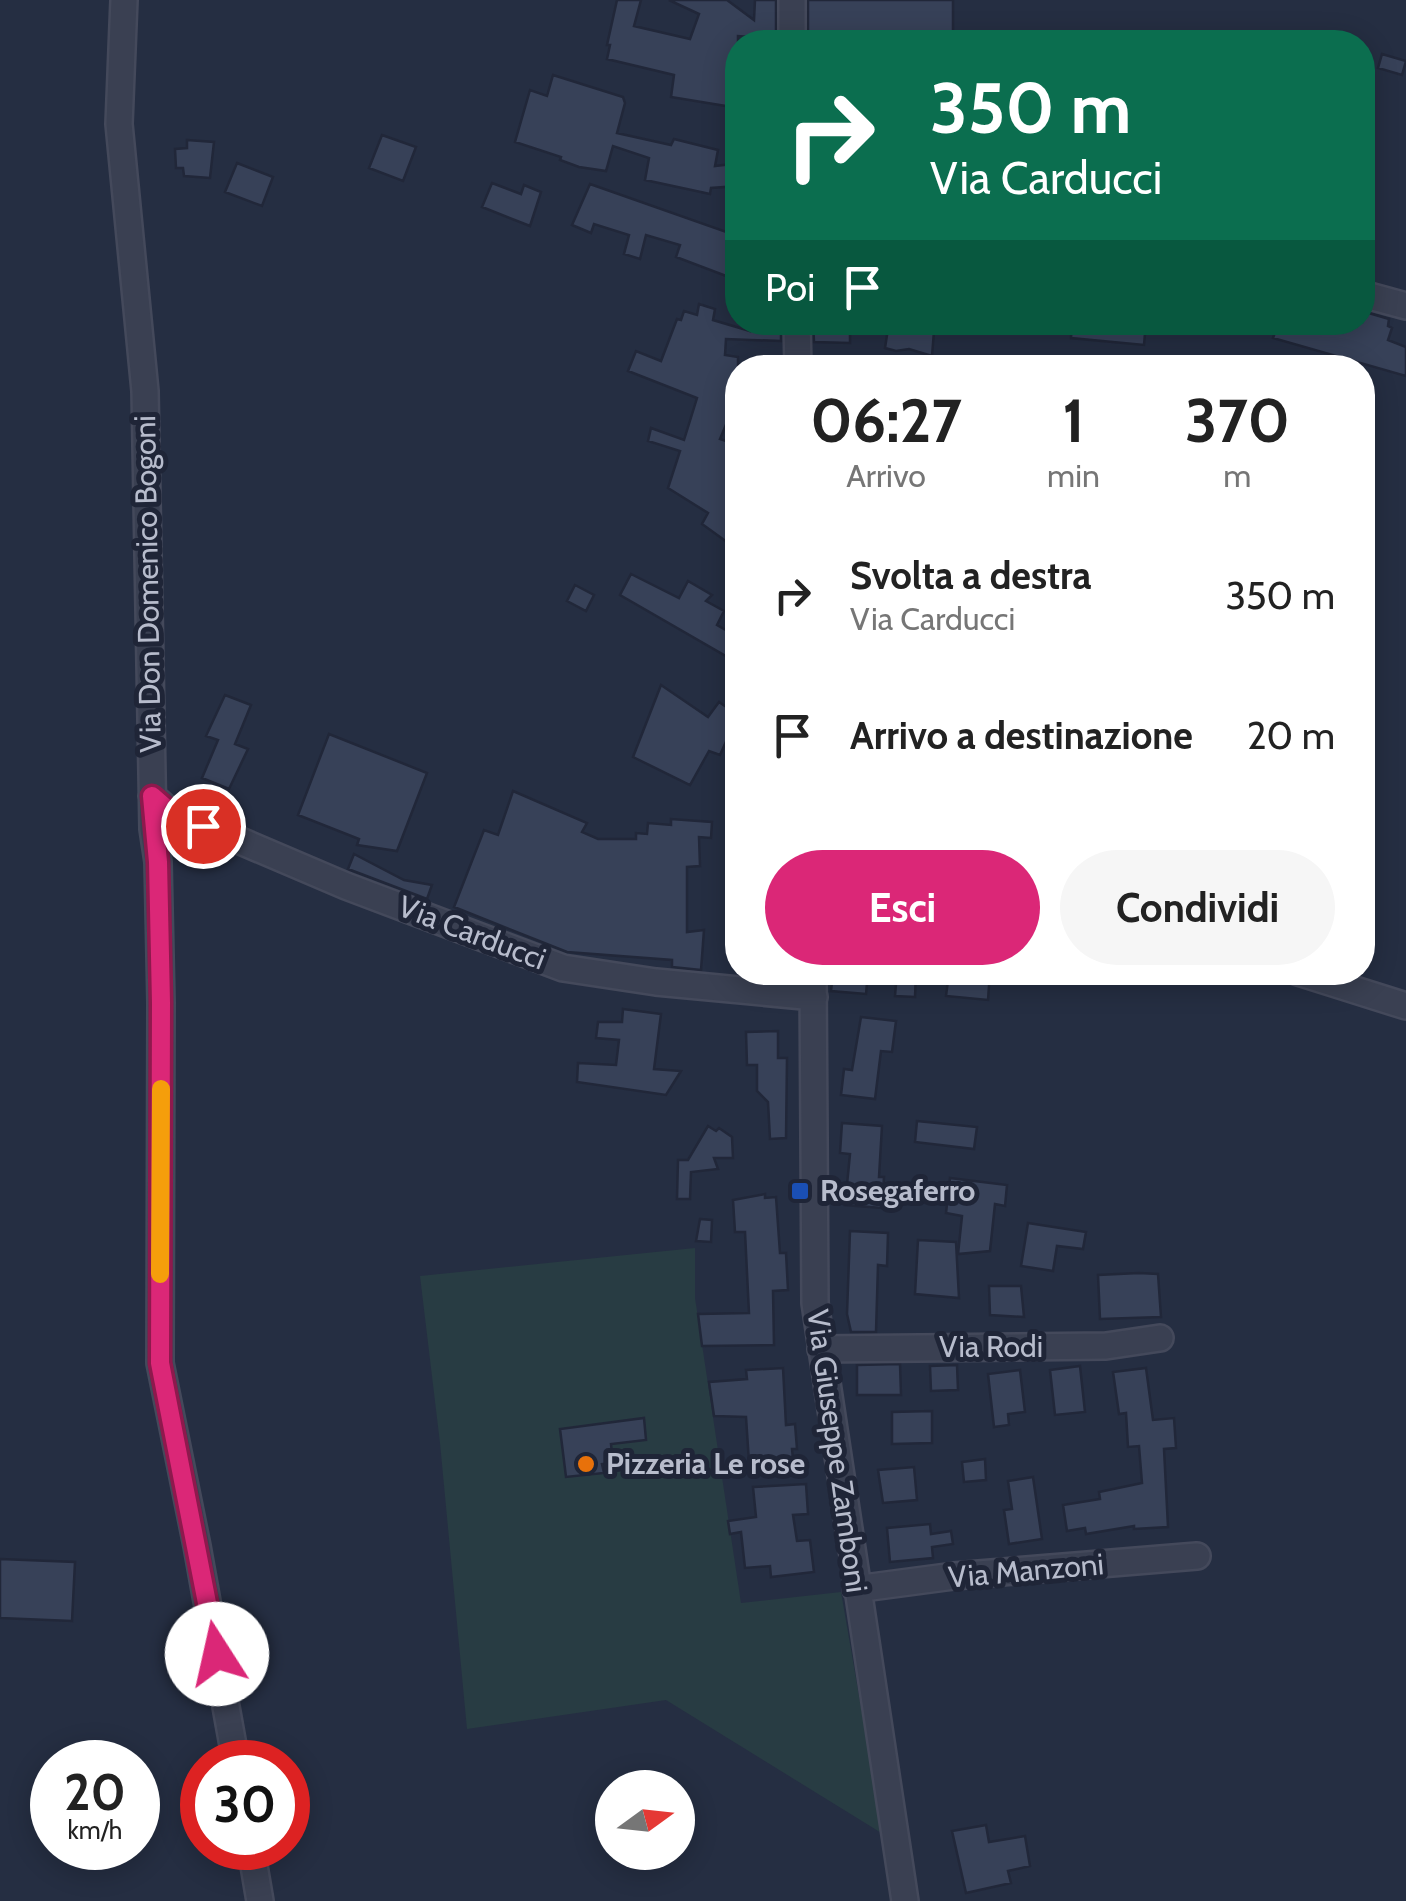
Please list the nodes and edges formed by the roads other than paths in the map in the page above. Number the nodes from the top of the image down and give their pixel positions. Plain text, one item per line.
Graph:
1 (124, 0) edge
2 (792, 0) edge
3 (792, 30) edge
4 (1375, 298) edge
5 (1406, 306) edge
6 (152, 796) junction
7 (725, 983) edge
8 (814, 985) edge
9 (1339, 985) edge
10 (1406, 1006) edge
11 (1160, 1338) dead end
12 (820, 1349) junction
13 (1197, 1556) dead end
14 (856, 1589) junction
15 (232, 1740) edge
16 (255, 1870) edge
17 (260, 1901) edge
18 (905, 1901) edge

1 - 6 street, Via Don Domenico Bogoni
2 - 3 street
4 - 5 street
6 - 7 street, Via Carducci
6 - 15 street, Via Don Domenico Bogoni
8 - 12 street, Via Giuseppe Zamboni
9 - 10 street
11 - 12 street, Via Rodi
12 - 14 street, Via Giuseppe Zamboni
13 - 14 street, Via Manzoni
14 - 18 street, Via Giuseppe Zamboni
16 - 17 street

